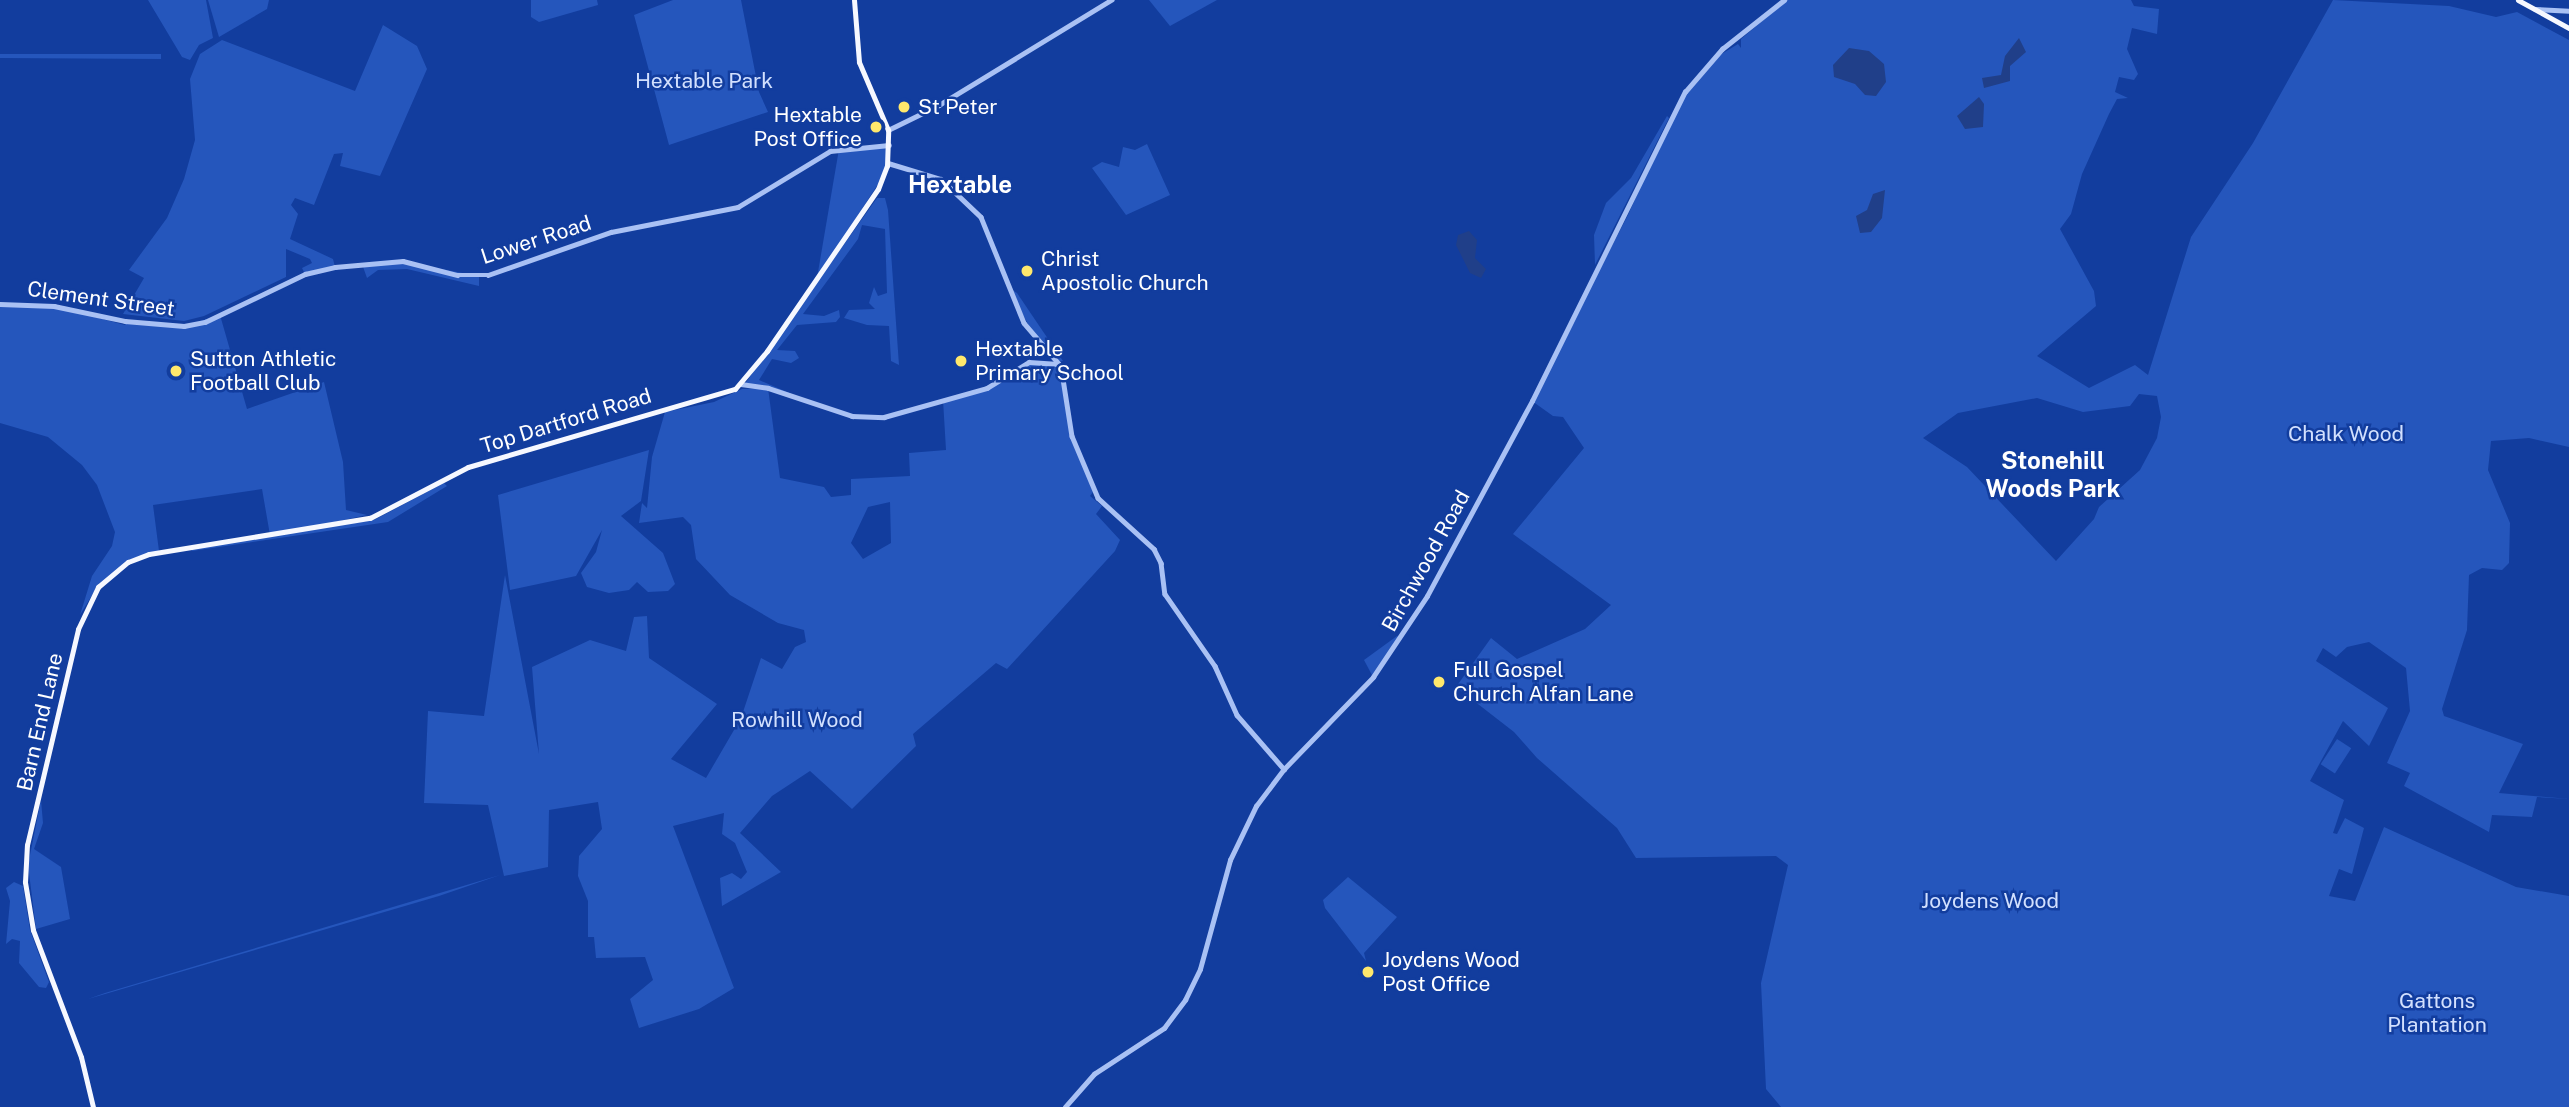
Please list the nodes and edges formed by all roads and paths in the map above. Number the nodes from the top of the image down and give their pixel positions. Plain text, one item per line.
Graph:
1 (854, 0) edge
2 (1111, 0) edge
3 (1784, 0) edge
4 (2518, 0) edge
5 (2533, 8) junction
6 (2569, 11) edge
7 (2569, 27) edge
8 (888, 130) junction
9 (888, 145) junction
10 (888, 163) junction
11 (0, 304) edge
12 (236, 307) joint
13 (1061, 366) junction
14 (741, 384) junction
15 (128, 562) joint
16 (1284, 769) junction
17 (93, 1107) edge
18 (1065, 1107) edge

1 - 8 main road
2 - 8 street
3 - 16 street, Birchwood Road
4 - 5 main road
5 - 6 street
5 - 7 main road
8 - 9 main road, Top Dartford Road
9 - 10 main road, Top Dartford Road
9 - 12 street, Lower Road
10 - 13 street
10 - 14 main road, Top Dartford Road
11 - 12 street, Clement Street
13 - 14 street
13 - 16 street
14 - 15 main road, Top Dartford Road
15 - 17 main road, Barn End Lane
16 - 18 street, Birchwood Road

